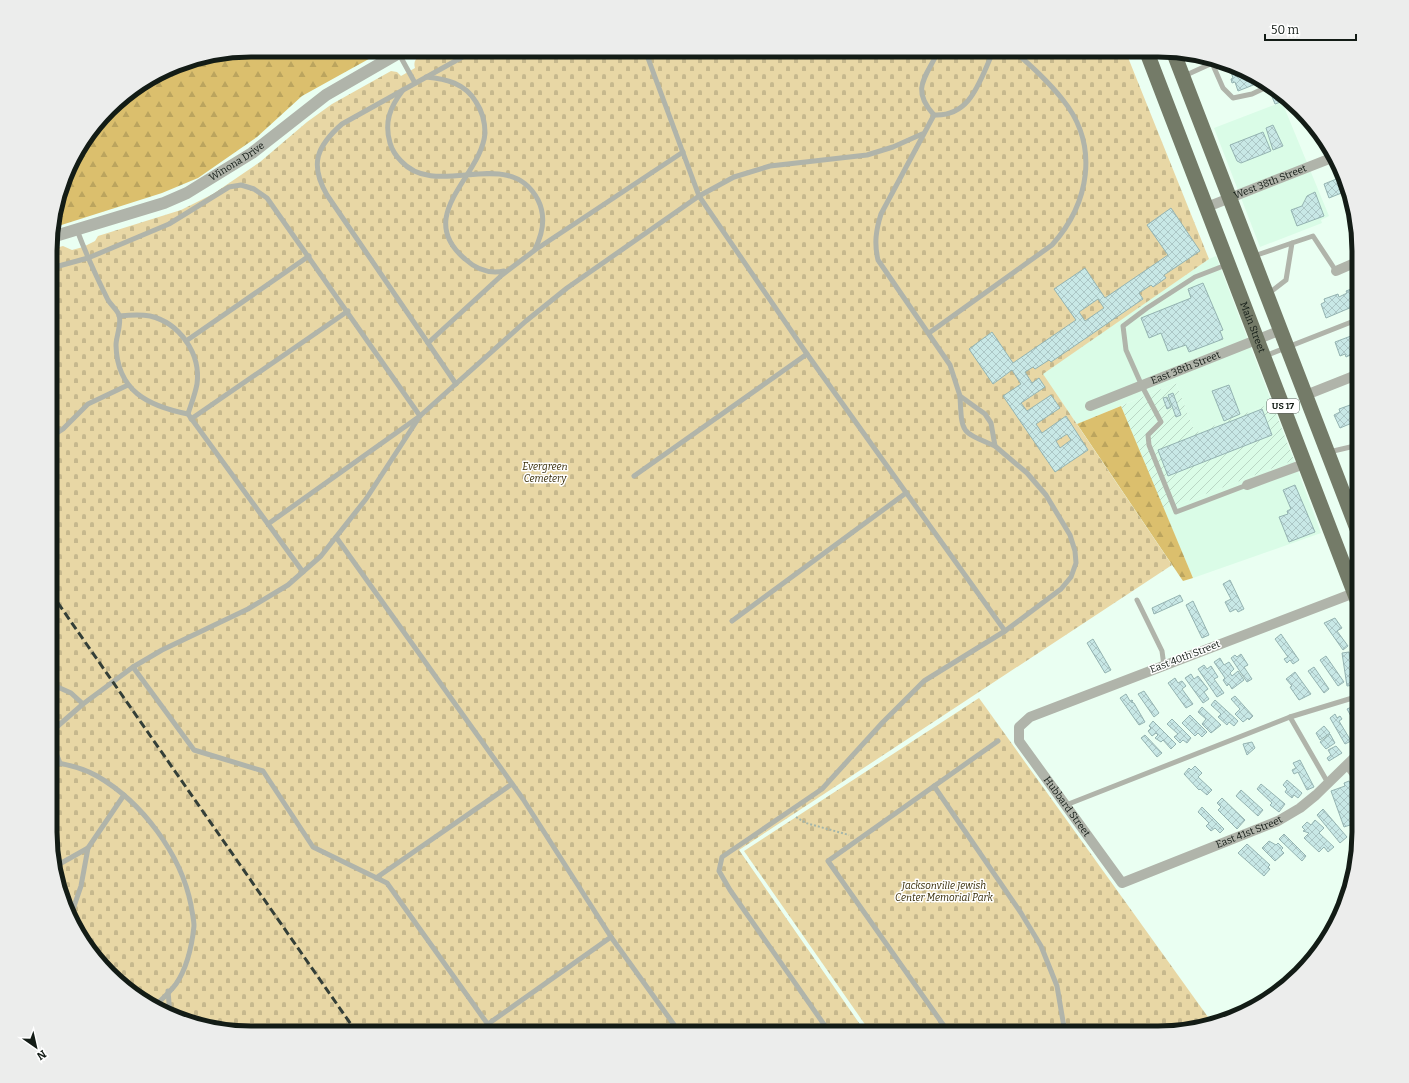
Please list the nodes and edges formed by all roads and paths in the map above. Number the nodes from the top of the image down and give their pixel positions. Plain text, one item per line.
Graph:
1 (392, 57) edge
2 (403, 57) edge
3 (462, 57) edge
4 (648, 57) edge
5 (936, 57) edge
6 (990, 57) edge
7 (1021, 57) edge
8 (1149, 57) edge
9 (1176, 58) edge
10 (1209, 64) edge
11 (1215, 66) edge
12 (425, 77) junction
13 (1183, 77) junction
14 (415, 83) junction
15 (405, 88) junction
16 (1264, 89) edge
17 (934, 115) junction
18 (923, 134) junction
19 (683, 152) junction
20 (1329, 159) edge
21 (466, 175) junction
22 (700, 196) junction
23 (1231, 198) junction
24 (1207, 207) junction
25 (76, 228) junction
26 (58, 234) edge
27 (1292, 243) junction
28 (535, 250) junction
29 (309, 256) junction
30 (1253, 257) junction
31 (88, 258) junction
32 (1229, 264) junction
33 (1352, 264) edge
34 (57, 266) edge
35 (507, 271) junction
36 (1336, 271) joint
37 (1267, 294) junction
38 (348, 311) junction
39 (119, 316) junction
40 (1352, 322) edge
41 (1281, 330) junction
42 (929, 333) junction
43 (1258, 339) junction
44 (186, 341) junction
45 (428, 343) junction
46 (1288, 346) junction
47 (807, 354) junction
48 (1265, 356) junction
49 (1352, 377) edge
50 (456, 384) junction
51 (128, 385) junction
52 (1142, 386) junction
53 (1306, 395) junction
54 (960, 396) junction
55 (1090, 406) dead end
56 (189, 416) junction
57 (420, 416) junction
58 (57, 433) edge
59 (995, 446) junction
60 (1352, 447) edge
61 (1328, 452) junction
62 (1304, 464) junction
63 (634, 476) dead end
64 (1247, 485) joint
65 (906, 493) junction
66 (1352, 514) edge
67 (268, 524) junction
68 (336, 537) junction
69 (303, 572) junction
70 (1352, 589) edge
71 (1137, 600) dead end
72 (1352, 600) edge
73 (732, 621) dead end
74 (1005, 631) junction
75 (1164, 666) junction
76 (133, 667) junction
77 (57, 686) edge
78 (1352, 698) edge
79 (83, 704) junction
80 (1290, 717) junction
81 (57, 727) edge
82 (1019, 727) joint
83 (998, 742) dead end
84 (57, 756) edge
85 (1352, 759) edge
86 (57, 763) edge
87 (60, 763) junction
88 (1345, 765) junction
89 (1352, 774) edge
90 (1328, 783) junction
91 (512, 784) junction
92 (934, 786) junction
93 (124, 795) junction
94 (1066, 805) junction
95 (789, 812) junction
96 (860, 838) junction
97 (88, 848) junction
98 (60, 864) edge
99 (376, 878) junction
100 (1122, 883) joint
101 (73, 909) edge
102 (611, 937) junction
103 (168, 991) junction
104 (158, 1002) edge
105 (169, 1008) edge
106 (488, 1024) joint
107 (675, 1026) edge
108 (825, 1026) edge
109 (943, 1026) edge
110 (1064, 1026) edge

1 - 25 street, Winona Drive
2 - 14 lane
3 - 12 lane
4 - 19 lane
5 - 17 lane
6 - 17 lane
7 - 42 lane
8 - 24 main road, Main Street / US 17
9 - 13 main road, US 17
10 - 13 lane
11 - 16 lane
12 - 14 lane
12 - 21 lane
13 - 23 main road, US 17
14 - 15 lane
15 - 21 lane
15 - 45 lane
17 - 18 lane
18 - 22 lane
18 - 42 lane
19 - 22 lane
19 - 28 lane
20 - 23 street, West 38th Street
21 - 28 lane
21 - 35 lane
22 - 47 lane
22 - 50 lane
23 - 24 street, West 38th Street
23 - 30 main road, US 17
24 - 32 main road, Main Street / US 17
25 - 26 street, Winona Drive
25 - 31 lane
27 - 30 lane
27 - 36 lane
27 - 37 lane
28 - 35 lane
29 - 31 lane
29 - 38 lane
29 - 44 lane
30 - 37 main road, US 17
31 - 34 lane
31 - 39 lane
32 - 43 main road, Main Street / US 17
32 - 52 lane
33 - 36 street
35 - 45 lane
37 - 41 main road, US 17
38 - 56 lane
38 - 57 lane
39 - 44 lane
39 - 51 lane
40 - 46 lane
41 - 43 street, East 38th Street
41 - 46 main road, US 17
42 - 54 lane
43 - 48 main road, Main Street / US 17
43 - 52 street, East 38th Street
44 - 56 lane
45 - 50 lane
46 - 48 lane
46 - 53 main road, US 17
47 - 63 lane
47 - 65 lane
48 - 62 main road, Main Street / US 17
49 - 53 street
50 - 57 lane
51 - 56 lane
51 - 58 lane
52 - 55 street, East 38th Street
52 - 64 lane
53 - 61 main road, US 17
54 - 59 lane
54 - 59 lane
56 - 67 lane
57 - 67 lane
57 - 68 lane
59 - 74 lane
60 - 61 lane
61 - 66 main road, US 17
62 - 64 street
62 - 70 main road, Main Street / US 17
65 - 73 lane
65 - 74 lane
67 - 69 lane
68 - 69 lane
68 - 91 lane
69 - 76 lane
71 - 75 lane
72 - 75 street, East 40th Street
74 - 95 lane
75 - 82 street, East 40th Street
76 - 79 lane
76 - 99 lane
77 - 79 lane
78 - 80 lane
79 - 81 lane
80 - 90 lane
80 - 94 lane
82 - 94 street, Hubbard Street
83 - 92 lane
84 - 87 lane
85 - 88 street, East 41st Street
86 - 87 lane
87 - 93 lane
88 - 89 lane
88 - 90 street, East 41st Street
90 - 100 street, East 41st Street
91 - 99 lane
91 - 102 lane
92 - 96 lane
92 - 110 lane
93 - 97 lane
93 - 103 lane
94 - 100 street, Hubbard Street
95 - 96 path
95 - 108 lane
96 - 109 lane
97 - 98 lane
97 - 101 lane
99 - 106 lane
102 - 106 lane
102 - 107 lane
103 - 104 lane
103 - 105 lane

